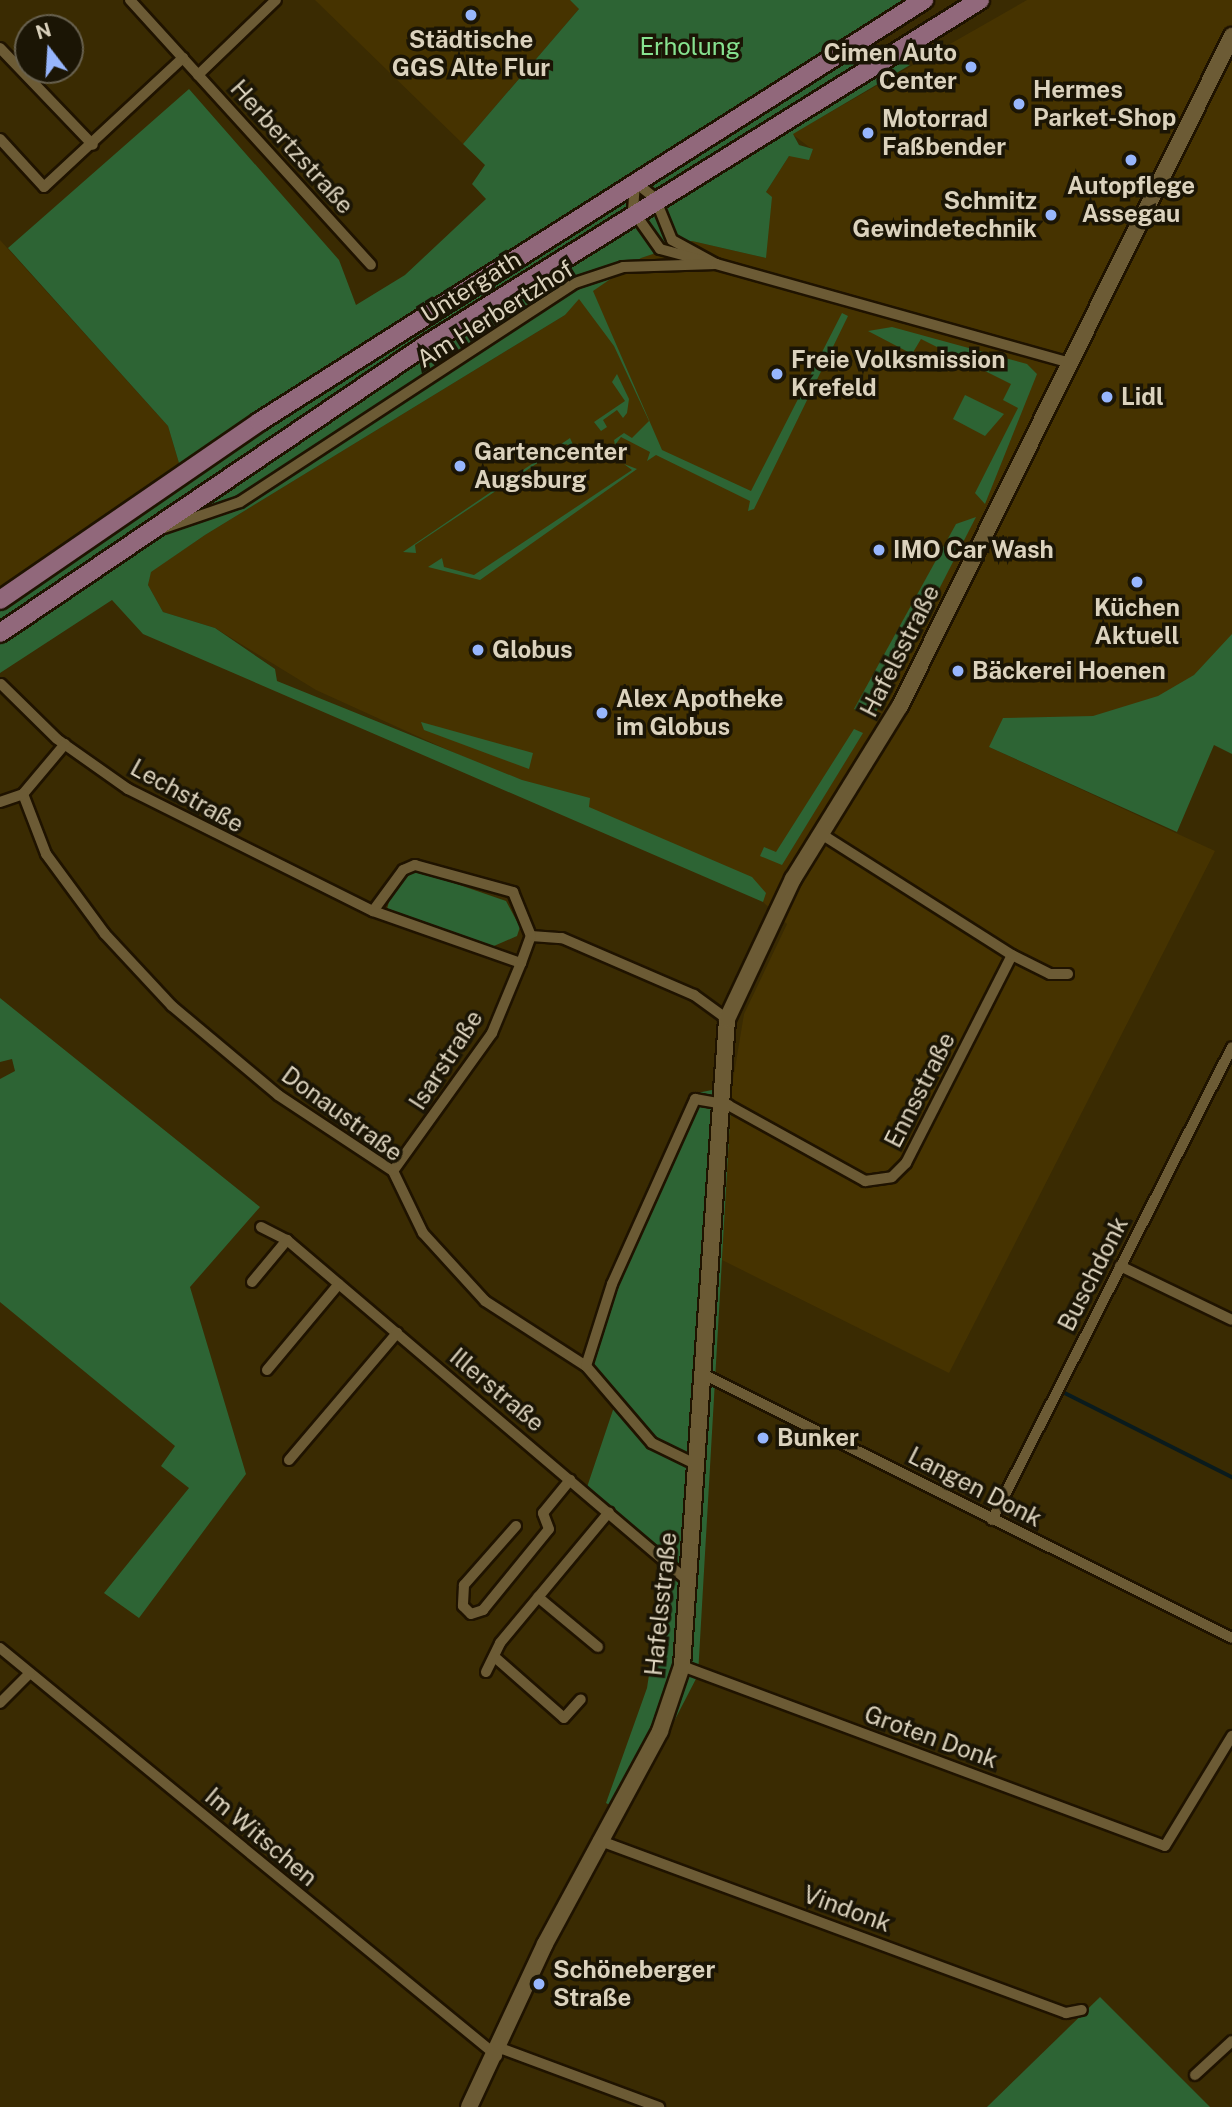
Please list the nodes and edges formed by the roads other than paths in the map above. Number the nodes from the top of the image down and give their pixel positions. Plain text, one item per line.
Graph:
1 (130, 0) edge
2 (276, 0) edge
3 (924, 0) edge
4 (980, 0) edge
5 (1232, 36) edge
6 (0, 48) edge
7 (183, 58) junction
8 (198, 75) junction
9 (0, 139) edge
10 (93, 145) junction
11 (635, 182) junction
12 (655, 198) junction
13 (633, 211) junction
14 (716, 264) junction
15 (371, 265) dead end
16 (1066, 362) junction
17 (138, 535) junction
18 (0, 600) edge
19 (0, 633) edge
20 (1, 684) edge
21 (65, 744) junction
22 (23, 794) junction
23 (0, 802) edge
24 (821, 834) junction
25 (373, 911) junction
26 (531, 936) junction
27 (1012, 955) junction
28 (521, 963) junction
29 (1068, 974) dead end
30 (727, 1019) junction
31 (1232, 1047) edge
32 (716, 1100) junction
33 (393, 1171) junction
34 (261, 1227) dead end
35 (287, 1240) junction
36 (1120, 1266) junction
37 (252, 1282) dead end
38 (339, 1284) junction
39 (1232, 1320) edge
40 (397, 1333) junction
41 (586, 1366) junction
42 (267, 1370) dead end
43 (701, 1373) junction
44 (289, 1460) dead end
45 (695, 1464) junction
46 (570, 1480) junction
47 (609, 1512) junction
48 (992, 1520) junction
49 (516, 1526) dead end
50 (688, 1581) junction
51 (538, 1597) junction
52 (1232, 1638) edge
53 (598, 1647) dead end
54 (0, 1648) edge
55 (497, 1659) junction
56 (682, 1666) junction
57 (486, 1672) dead end
58 (30, 1673) junction
59 (581, 1699) dead end
60 (0, 1703) edge
61 (1232, 1736) edge
62 (598, 1840) junction
63 (1082, 2010) dead end
64 (1232, 2041) edge
65 (499, 2052) junction
66 (1195, 2075) dead end
67 (469, 2107) edge
68 (659, 2107) edge

1 - 7 street, Herbertzstraße
2 - 8 street
3 - 11 main road, Untergath
4 - 12 main road, Untergath
5 - 16 main road, Hafelsstraße
6 - 10 street
7 - 8 street, Herbertzstraße
7 - 10 street
8 - 15 street, Herbertzstraße
9 - 10 street
11 - 12 street
11 - 13 street
11 - 18 main road, Untergath
12 - 13 main road, Untergath
12 - 14 street
13 - 14 street
13 - 17 main road, Untergath
14 - 16 street, Am Herbertzhof
14 - 17 street, Am Herbertzhof
16 - 24 main road, Hafelsstraße
17 - 19 main road, Untergath
20 - 21 street, Lechstraße
21 - 22 street
21 - 25 street, Lechstraße
22 - 23 street
22 - 33 street, Donaustraße
24 - 27 street
24 - 30 main road, Hafelsstraße
25 - 26 street
25 - 28 street, Lechstraße
26 - 28 street
26 - 30 street
27 - 29 street
27 - 32 street, Ennsstraße
28 - 33 street, Isarstraße
30 - 32 main road, Hafelsstraße
31 - 36 street, Buschdonk
32 - 41 street
32 - 43 main road, Hafelsstraße
33 - 41 street, Donaustraße
34 - 35 street, Illerstraße
35 - 37 street
35 - 38 street, Illerstraße
36 - 39 street
36 - 48 street, Buschdonk
38 - 40 street, Illerstraße
38 - 42 street
40 - 44 street
40 - 46 street, Illerstraße
41 - 45 street, Donaustraße
43 - 45 main road, Hafelsstraße
43 - 48 street, Langen Donk
45 - 50 main road, Hafelsstraße
46 - 47 street, Illerstraße
46 - 49 street
47 - 50 street, Illerstraße
47 - 51 street
48 - 52 street, Langen Donk
50 - 56 main road, Hafelsstraße
51 - 53 street
51 - 55 street
54 - 58 street, Im Witschen
55 - 57 street
55 - 59 street
56 - 61 street, Groten Donk
56 - 62 main road, Hafelsstraße
58 - 60 street
58 - 65 street, Im Witschen
62 - 63 street, Vindonk
62 - 65 main road, Hafelsstraße
64 - 66 street
65 - 67 main road, Hafelsstraße
65 - 68 street

